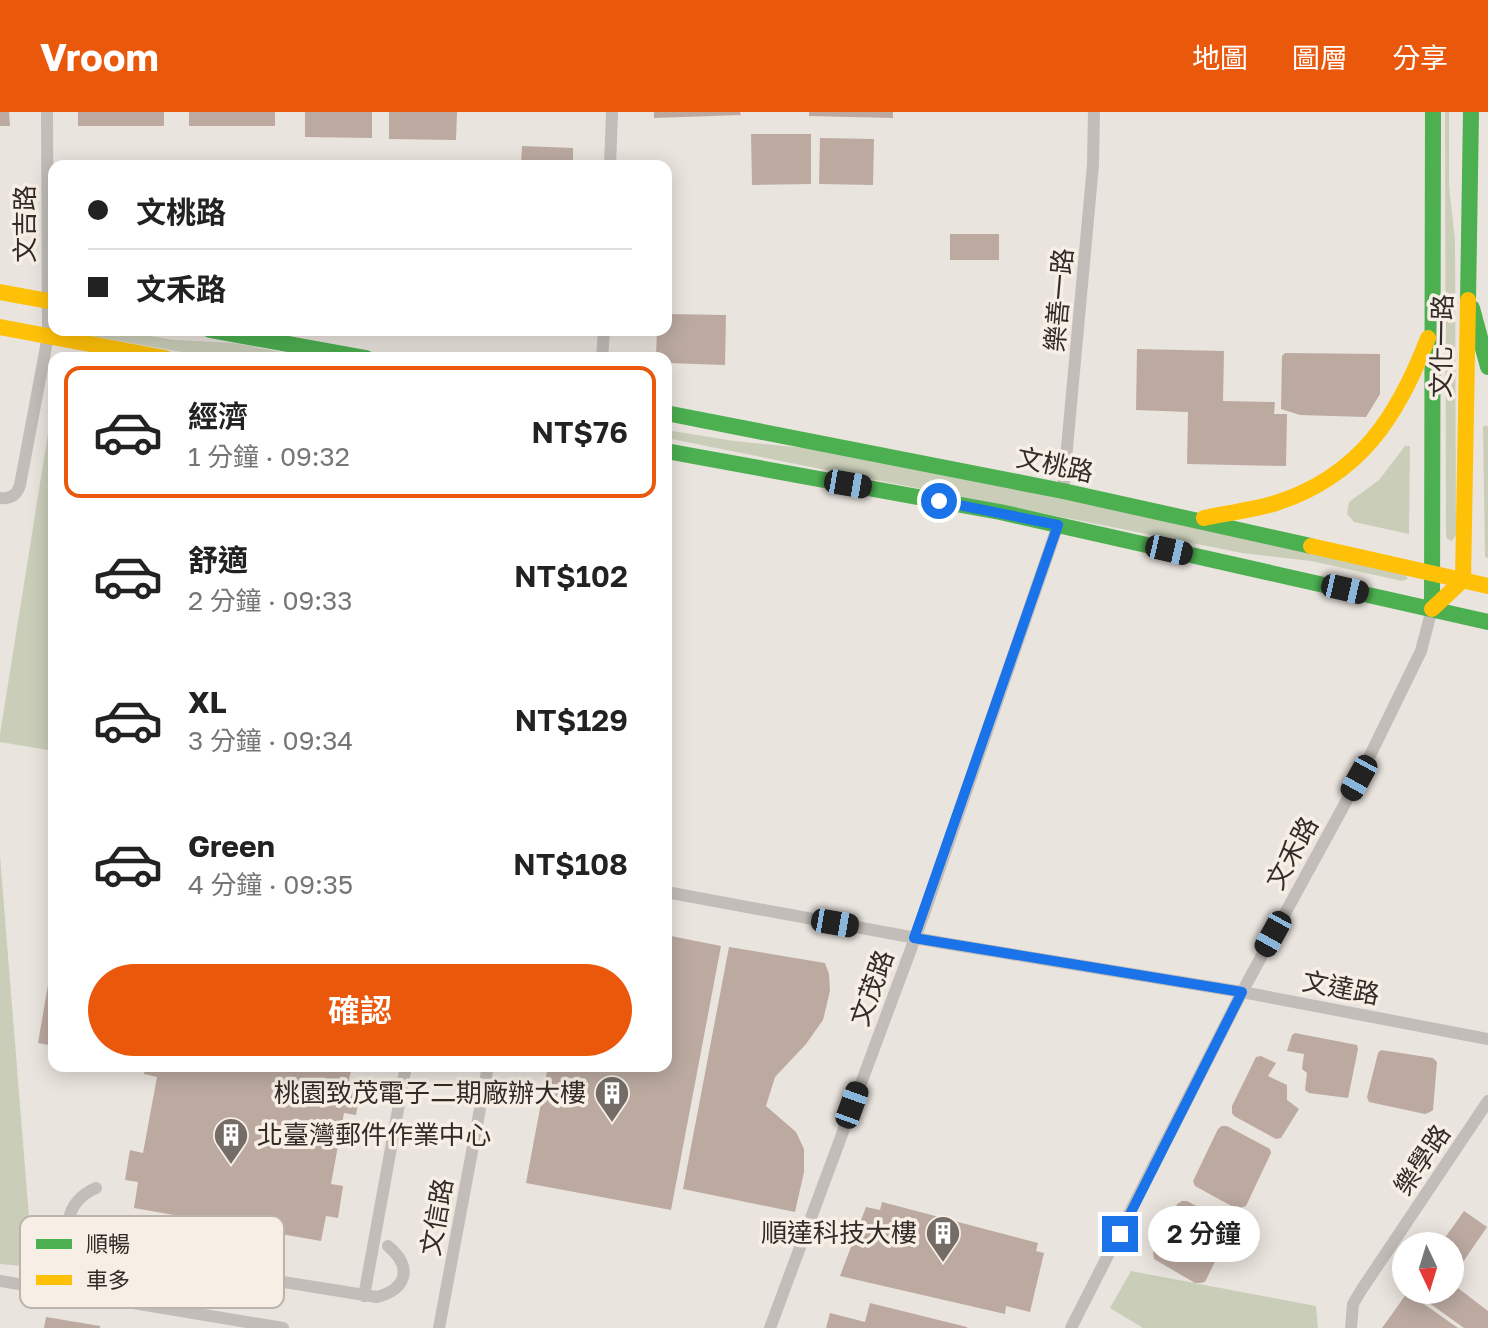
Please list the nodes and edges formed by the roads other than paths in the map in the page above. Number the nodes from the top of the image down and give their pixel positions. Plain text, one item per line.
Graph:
1 (47, 112) edge
2 (612, 112) edge
3 (1094, 112) edge
4 (1433, 112) edge
5 (1471, 112) edge
6 (48, 160) edge
7 (610, 160) edge
8 (1467, 291) junction
9 (0, 292) edge
10 (48, 300) edge
11 (1432, 325) junction
12 (0, 327) edge
13 (48, 336) junction
14 (243, 336) edge
15 (133, 352) edge
16 (333, 352) edge
17 (1488, 367) edge
18 (672, 414) edge
19 (672, 452) edge
20 (1063, 491) junction
21 (0, 498) edge
22 (1195, 520) junction
23 (1058, 525) junction
24 (1432, 573) junction
25 (1463, 580) junction
26 (1488, 586) edge
27 (1432, 609) junction
28 (1488, 622) edge
29 (672, 893) edge
30 (914, 938) junction
31 (1242, 992) junction
32 (1488, 1039) edge
33 (405, 1072) edge
34 (487, 1072) edge
35 (1488, 1101) edge
36 (96, 1188) dead end
37 (70, 1216) edge
38 (388, 1246) dead end
39 (0, 1281) edge
40 (284, 1283) edge
41 (20, 1284) edge
42 (364, 1296) junction
43 (163, 1308) edge
44 (283, 1328) edge
45 (439, 1328) edge
46 (770, 1328) edge
47 (1071, 1328) edge
48 (1351, 1328) edge

1 - 6 street, 文吉路
2 - 7 street
3 - 20 street, 樂善一路
4 - 11 street, 文化一路
5 - 8 street, 文化一路
8 - 17 street
8 - 25 street, 文化一路
9 - 10 street
11 - 22 street
11 - 24 street, 文化一路
12 - 13 street
13 - 15 street
13 - 21 street, 文吉路
14 - 16 street
18 - 20 street, 文桃路
19 - 23 street
20 - 22 street, 文桃路
22 - 24 street, 文桃路
23 - 27 street
23 - 30 street, 文茂路
24 - 25 street
24 - 27 street, 文化一路
25 - 26 street
25 - 27 street
27 - 28 street
27 - 31 street, 文禾路
29 - 30 street, 文達路
30 - 31 street, 文達路
30 - 46 street, 文茂路
31 - 32 street, 文達路
31 - 47 street, 文禾路
33 - 42 street
34 - 45 street, 文信路
35 - 48 street, 樂學路
36 - 37 street
38 - 42 street
39 - 41 street
40 - 42 street
43 - 44 street

